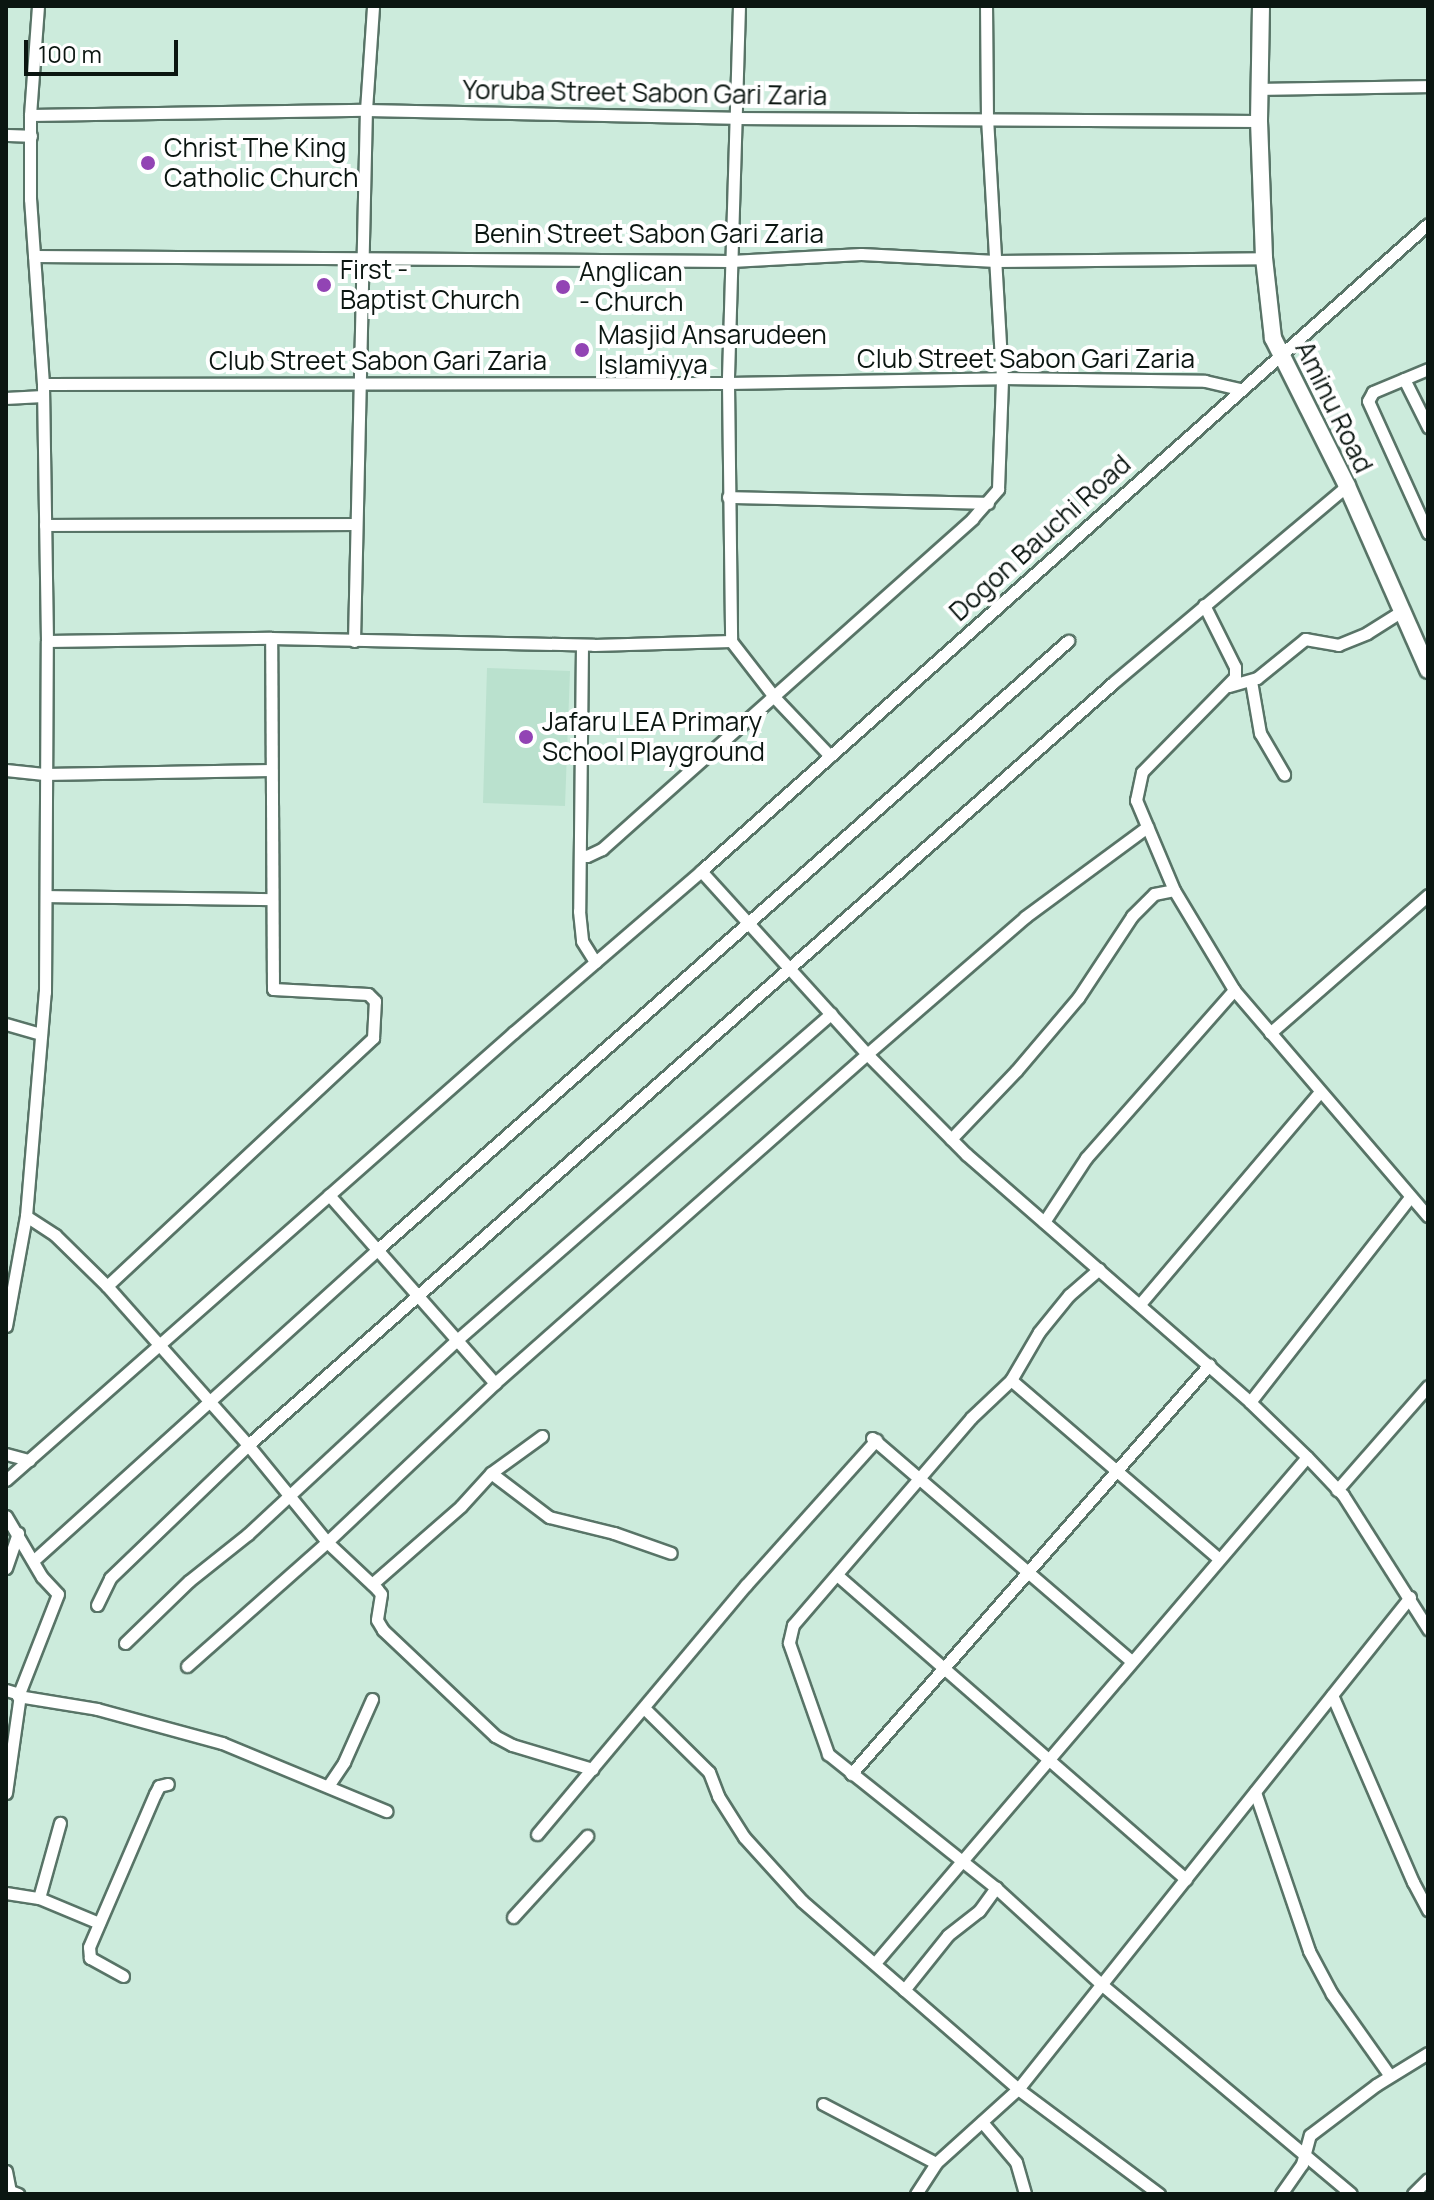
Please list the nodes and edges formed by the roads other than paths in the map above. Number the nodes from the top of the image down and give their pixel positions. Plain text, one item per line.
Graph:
1 (38, 6) edge
2 (373, 6) edge
3 (739, 6) edge
4 (986, 6) edge
5 (1261, 6) edge
6 (1428, 86) edge
7 (1261, 89) junction
8 (366, 110) junction
9 (30, 115) junction
10 (733, 118) junction
11 (987, 118) junction
12 (1259, 121) junction
13 (6, 135) edge
14 (31, 136) junction
15 (1428, 224) edge
16 (34, 256) junction
17 (362, 256) junction
18 (1264, 258) junction
19 (731, 261) junction
20 (996, 261) junction
21 (1282, 357) junction
22 (1428, 369) edge
23 (1002, 378) junction
24 (1404, 379) junction
25 (359, 383) junction
26 (728, 383) junction
27 (1240, 389) junction
28 (42, 390) junction
29 (6, 398) edge
30 (1428, 427) edge
31 (1347, 486) junction
32 (728, 497) junction
33 (988, 503) junction
34 (354, 524) junction
35 (45, 525) junction
36 (1428, 533) edge
37 (1204, 605) junction
38 (1402, 611) junction
39 (271, 638) junction
40 (47, 641) junction
41 (354, 641) junction
42 (731, 641) junction
43 (1068, 641) dead end
44 (582, 645) junction
45 (1428, 670) edge
46 (1251, 681) junction
47 (1229, 686) junction
48 (775, 698) junction
49 (830, 756) junction
50 (6, 770) edge
51 (271, 770) junction
52 (44, 774) junction
53 (1284, 774) dead end
54 (1147, 827) junction
55 (580, 855) junction
56 (701, 871) junction
57 (1174, 890) junction
58 (1428, 895) edge
59 (47, 896) junction
60 (272, 899) junction
61 (748, 923) junction
62 (595, 962) junction
63 (791, 971) junction
64 (1234, 990) junction
65 (831, 1014) junction
66 (6, 1024) edge
67 (1270, 1033) junction
68 (41, 1034) junction
69 (867, 1054) junction
70 (1320, 1092) junction
71 (951, 1139) junction
72 (329, 1195) junction
73 (1410, 1197) junction
74 (26, 1216) junction
75 (1428, 1216) edge
76 (1044, 1222) junction
77 (378, 1249) junction
78 (1099, 1269) junction
79 (107, 1286) junction
80 (419, 1295) junction
81 (1140, 1304) junction
82 (7, 1308) edge
83 (6, 1326) edge
84 (458, 1339) junction
85 (159, 1342) junction
86 (1209, 1365) junction
87 (1011, 1380) junction
88 (495, 1383) junction
89 (1428, 1386) edge
90 (211, 1402) junction
91 (1250, 1402) junction
92 (542, 1436) dead end
93 (248, 1445) junction
94 (6, 1454) edge
95 (1307, 1457) junction
96 (29, 1460) junction
97 (1114, 1469) junction
98 (491, 1473) junction
99 (919, 1479) junction
100 (6, 1480) edge
101 (1337, 1490) junction
102 (289, 1494) junction
103 (6, 1516) edge
104 (18, 1533) junction
105 (327, 1542) junction
106 (671, 1553) dead end
107 (1219, 1559) junction
108 (34, 1560) junction
109 (6, 1568) edge
110 (1027, 1573) junction
111 (837, 1575) junction
112 (372, 1584) junction
113 (1410, 1597) junction
114 (97, 1605) dead end
115 (1428, 1629) edge
116 (125, 1643) dead end
117 (1131, 1661) junction
118 (187, 1666) dead end
119 (943, 1668) junction
120 (6, 1690) edge
121 (20, 1694) junction
122 (1332, 1695) junction
123 (372, 1699) dead end
124 (644, 1708) junction
125 (1050, 1758) junction
126 (592, 1769) junction
127 (851, 1774) junction
128 (168, 1784) dead end
129 (328, 1786) junction
130 (1255, 1792) junction
131 (6, 1793) edge
132 (386, 1811) dead end
133 (60, 1823) dead end
134 (537, 1834) dead end
135 (587, 1836) dead end
136 (963, 1862) junction
137 (1186, 1879) junction
138 (996, 1888) junction
139 (6, 1893) edge
140 (39, 1898) junction
141 (1428, 1910) edge
142 (513, 1917) dead end
143 (99, 1923) junction
144 (875, 1963) junction
145 (123, 1976) dead end
146 (1101, 1984) junction
147 (904, 1990) junction
148 (1428, 2053) edge
149 (1390, 2076) junction
150 (1018, 2089) junction
151 (823, 2104) dead end
152 (982, 2122) junction
153 (1304, 2156) junction
154 (936, 2163) junction
155 (6, 2171) edge
156 (1428, 2179) edge
157 (18, 2194) edge
158 (916, 2194) edge
159 (1025, 2194) edge
160 (1159, 2194) edge
161 (1281, 2194) edge
162 (1351, 2194) edge
163 (1413, 2194) edge

1 - 9 street
2 - 8 street
3 - 10 street
4 - 11 street
5 - 7 street, Aminu Road
6 - 7 street
7 - 12 street, Aminu Road
8 - 9 street, Yoruba Street Sabon Gari Zaria
8 - 10 street, Yoruba Street Sabon Gari Zaria
8 - 17 street
9 - 14 street
10 - 11 street, Yoruba Street Sabon Gari Zaria
10 - 19 street
11 - 12 street, Yoruba Street Sabon Gari Zaria
11 - 20 street
12 - 18 street, Aminu Road
13 - 14 street
14 - 16 street
15 - 21 street, Dogon Bauchi Road
16 - 17 street, Benin Street Sabon Gari Zaria
16 - 28 street
17 - 19 street, Benin Street Sabon Gari Zaria
17 - 25 street
18 - 20 street, Benin Street Sabon Gari Zaria
18 - 21 street, Aminu Road
19 - 20 street, Benin Street Sabon Gari Zaria
19 - 26 street
20 - 23 street
21 - 27 street, Dogon Bauchi Road
21 - 31 street, Aminu Road
22 - 24 street
23 - 26 street, Club Street Sabon Gari Zaria
23 - 27 street, Club Street Sabon Gari Zaria
23 - 33 street
24 - 30 street
24 - 36 street
25 - 26 street, Club Street Sabon Gari Zaria
25 - 28 street, Club Street Sabon Gari Zaria
25 - 34 street
26 - 32 street
27 - 49 street, Dogon Bauchi Road
28 - 29 street, Club Street Sabon Gari Zaria
28 - 35 street
31 - 37 street
31 - 38 street, Aminu Road
32 - 33 street
32 - 42 street
33 - 48 street
34 - 35 street
34 - 41 street
35 - 40 street
37 - 47 street
37 - 63 street
38 - 45 street, Aminu Road
38 - 46 street
39 - 40 street
39 - 41 street
39 - 51 street
40 - 52 street
41 - 44 street
42 - 44 street
42 - 48 street
43 - 61 street
44 - 55 street
46 - 47 street
46 - 53 street
47 - 54 street
48 - 49 street
48 - 55 street
49 - 56 street, Dogon Bauchi Road
50 - 52 street
51 - 52 street
51 - 60 street
52 - 59 street
54 - 57 street
54 - 69 street
55 - 62 street
56 - 61 street
56 - 62 street, Dogon Bauchi Road
57 - 64 street
57 - 71 street
58 - 67 street
59 - 60 street
59 - 68 street
60 - 79 street
61 - 63 street
61 - 77 street
62 - 72 street, Dogon Bauchi Road
63 - 65 street
63 - 80 street
64 - 67 street
64 - 76 street
65 - 69 street
65 - 84 street
66 - 68 street
67 - 70 street
68 - 74 street
69 - 71 street
69 - 88 street
70 - 73 street
70 - 81 street
71 - 76 street
72 - 77 street
72 - 85 street, Dogon Bauchi Road
73 - 75 street
73 - 91 street
74 - 79 street
74 - 82 street
76 - 78 street
77 - 80 street
77 - 90 street
78 - 81 street
78 - 87 street
79 - 85 street
80 - 84 street
80 - 93 street
81 - 86 street
82 - 83 street
84 - 88 street
84 - 102 street
85 - 90 street
85 - 96 street, Dogon Bauchi Road
86 - 91 street
86 - 97 street
87 - 97 street
87 - 99 street
88 - 105 street
89 - 101 street
90 - 93 street
90 - 108 street
91 - 95 street
92 - 98 street
93 - 102 street
93 - 114 street
94 - 96 street
95 - 101 street
95 - 107 street
96 - 100 street, Dogon Bauchi Road
97 - 107 street
97 - 110 street
98 - 106 street
98 - 112 street
99 - 110 street
99 - 111 street
99 - 124 street
101 - 113 street
102 - 105 street
102 - 116 street
103 - 104 street
104 - 108 street
104 - 109 street
105 - 112 street
105 - 118 street
107 - 117 street
108 - 121 street
110 - 117 street
110 - 119 street
111 - 119 street
111 - 127 street
112 - 126 street
113 - 115 street
113 - 122 street
117 - 125 street
119 - 125 street
119 - 127 street
120 - 121 street
121 - 129 street
121 - 131 street
122 - 130 street
122 - 141 street
123 - 129 street
124 - 126 street
124 - 144 street
125 - 136 street
125 - 137 street
126 - 134 street
127 - 136 street
128 - 143 street
129 - 132 street
130 - 137 street
130 - 149 street
133 - 140 street
135 - 142 street
136 - 138 street
136 - 144 street
137 - 146 street
138 - 146 street
138 - 147 street
139 - 140 street
140 - 143 street
143 - 145 street
144 - 147 street
146 - 150 street
146 - 153 street
147 - 150 street
148 - 149 street
149 - 153 street
150 - 152 street
150 - 160 street
151 - 154 street
152 - 154 street
152 - 159 street
153 - 161 street
153 - 162 street
154 - 158 street
155 - 157 street
156 - 163 street

